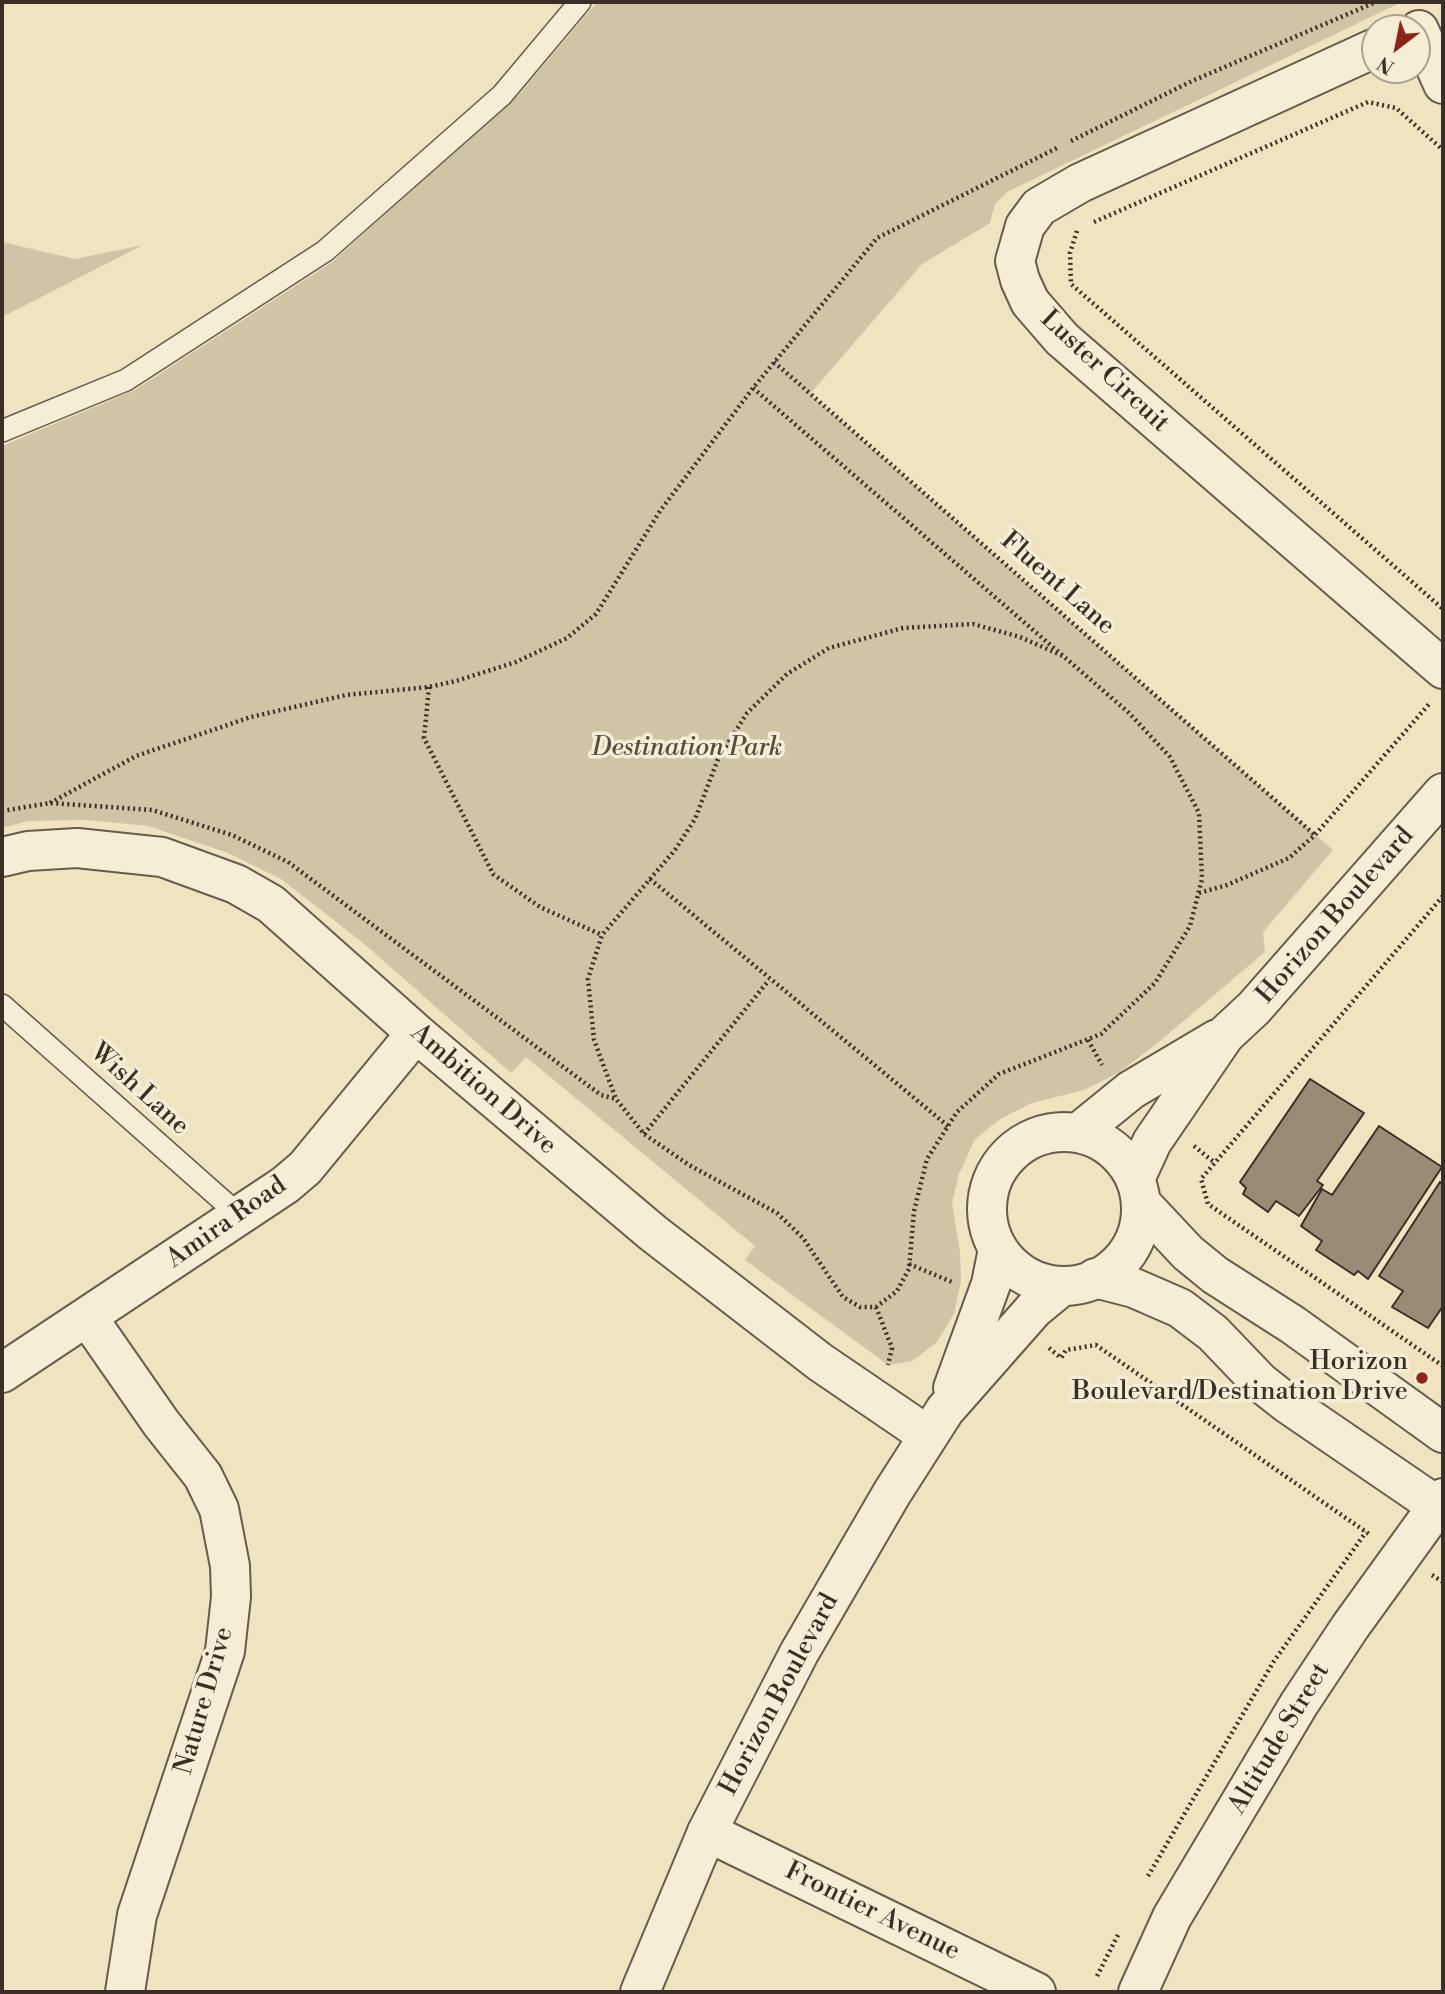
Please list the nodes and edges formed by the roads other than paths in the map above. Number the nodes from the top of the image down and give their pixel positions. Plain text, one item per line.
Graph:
1 (580, 2) edge
2 (1431, 43) edge
3 (1361, 54) edge
4 (1443, 84) edge
5 (2, 431) edge
6 (1440, 682) edge
7 (1443, 793) edge
8 (2, 857) edge
9 (2, 1005) edge
10 (416, 1033) junction
11 (1225, 1035) junction
12 (1078, 1133) junction
13 (1138, 1191) junction
14 (240, 1216) junction
15 (998, 1250) junction
16 (1079, 1282) junction
17 (88, 1318) junction
18 (2, 1373) edge
19 (936, 1422) junction
20 (1443, 1433) edge
21 (1441, 1505) edge
22 (707, 1832) junction
23 (125, 1992) edge
24 (640, 1992) edge
25 (1036, 1992) edge
26 (1138, 1992) edge

1 - 5 lane
2 - 4 street
3 - 6 street, Luster Circuit
7 - 11 street, Horizon Boulevard
8 - 10 street, Ambition Drive
9 - 14 lane, Wish Lane
10 - 14 street, Amira Road
10 - 19 street, Ambition Drive
11 - 12 street, Horizon Boulevard
11 - 13 street, Horizon Boulevard
12 - 13 street
12 - 15 street
13 - 16 street
13 - 20 street
14 - 17 street, Amira Road
15 - 16 street
15 - 19 street, Horizon Boulevard
16 - 19 street, Horizon Boulevard
16 - 21 street
17 - 18 street, Amira Road
17 - 23 street, Nature Drive
19 - 22 street, Horizon Boulevard
21 - 26 street, Altitude Street
22 - 24 street, Horizon Boulevard
22 - 25 street, Frontier Avenue

